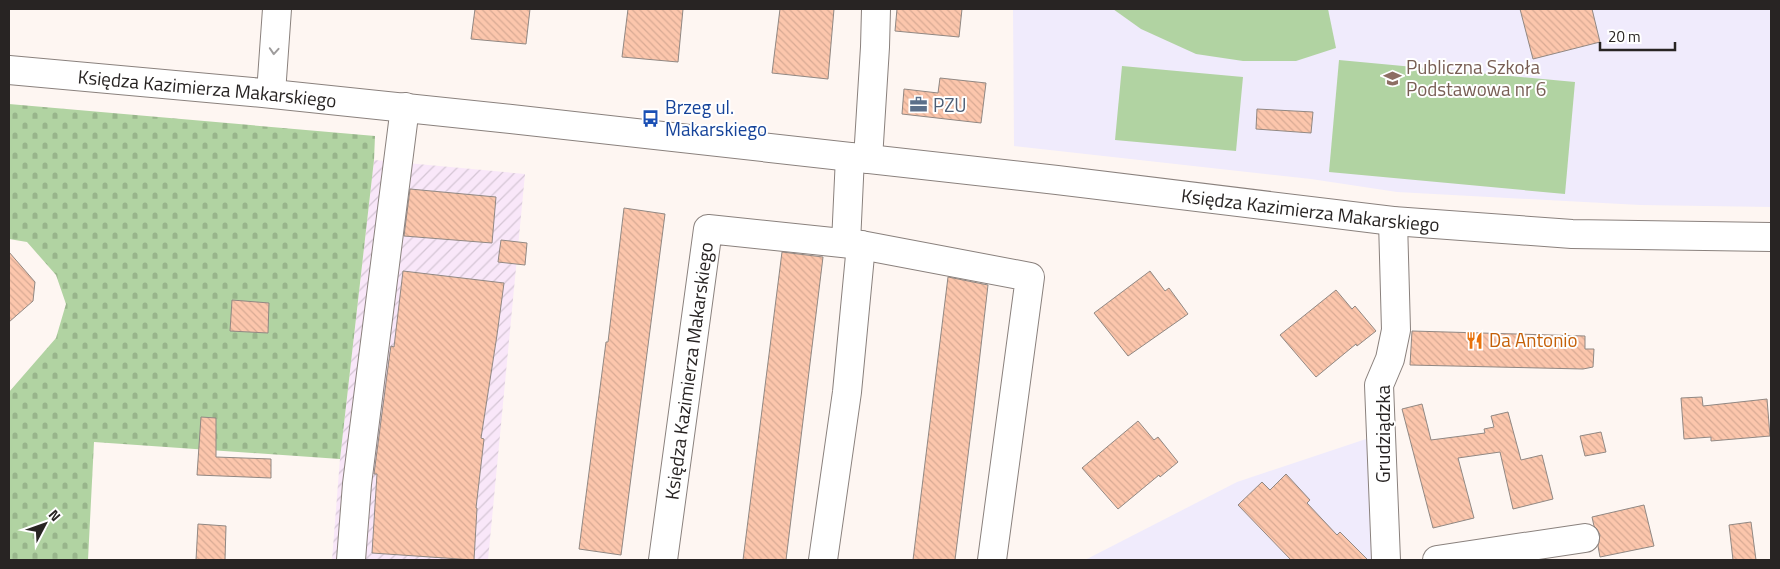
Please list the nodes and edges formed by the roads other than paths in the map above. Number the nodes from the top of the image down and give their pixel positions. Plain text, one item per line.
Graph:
1 (277, 9) edge
2 (876, 9) edge
3 (9, 70) edge
4 (271, 93) junction
5 (405, 107) junction
6 (859, 158) junction
7 (1393, 221) junction
8 (1771, 237) edge
9 (854, 244) junction
10 (1585, 538) dead end
11 (352, 560) edge
12 (663, 560) edge
13 (823, 560) edge
14 (992, 560) edge
15 (1386, 560) edge
16 (1437, 560) edge

1 -> 4 street
2 - 6 street
3 - 4 street, Księdza Kazimierza Makarskiego
4 - 5 street, Księdza Kazimierza Makarskiego
5 - 6 street, Księdza Kazimierza Makarskiego
5 - 11 street
6 - 7 street, Księdza Kazimierza Makarskiego
6 - 9 street
7 - 8 street, Księdza Kazimierza Makarskiego
7 - 15 street, Grudziądzka
9 - 12 street, Księdza Kazimierza Makarskiego
9 - 13 street
9 - 14 street, Księdza Kazimierza Makarskiego
10 - 16 street

